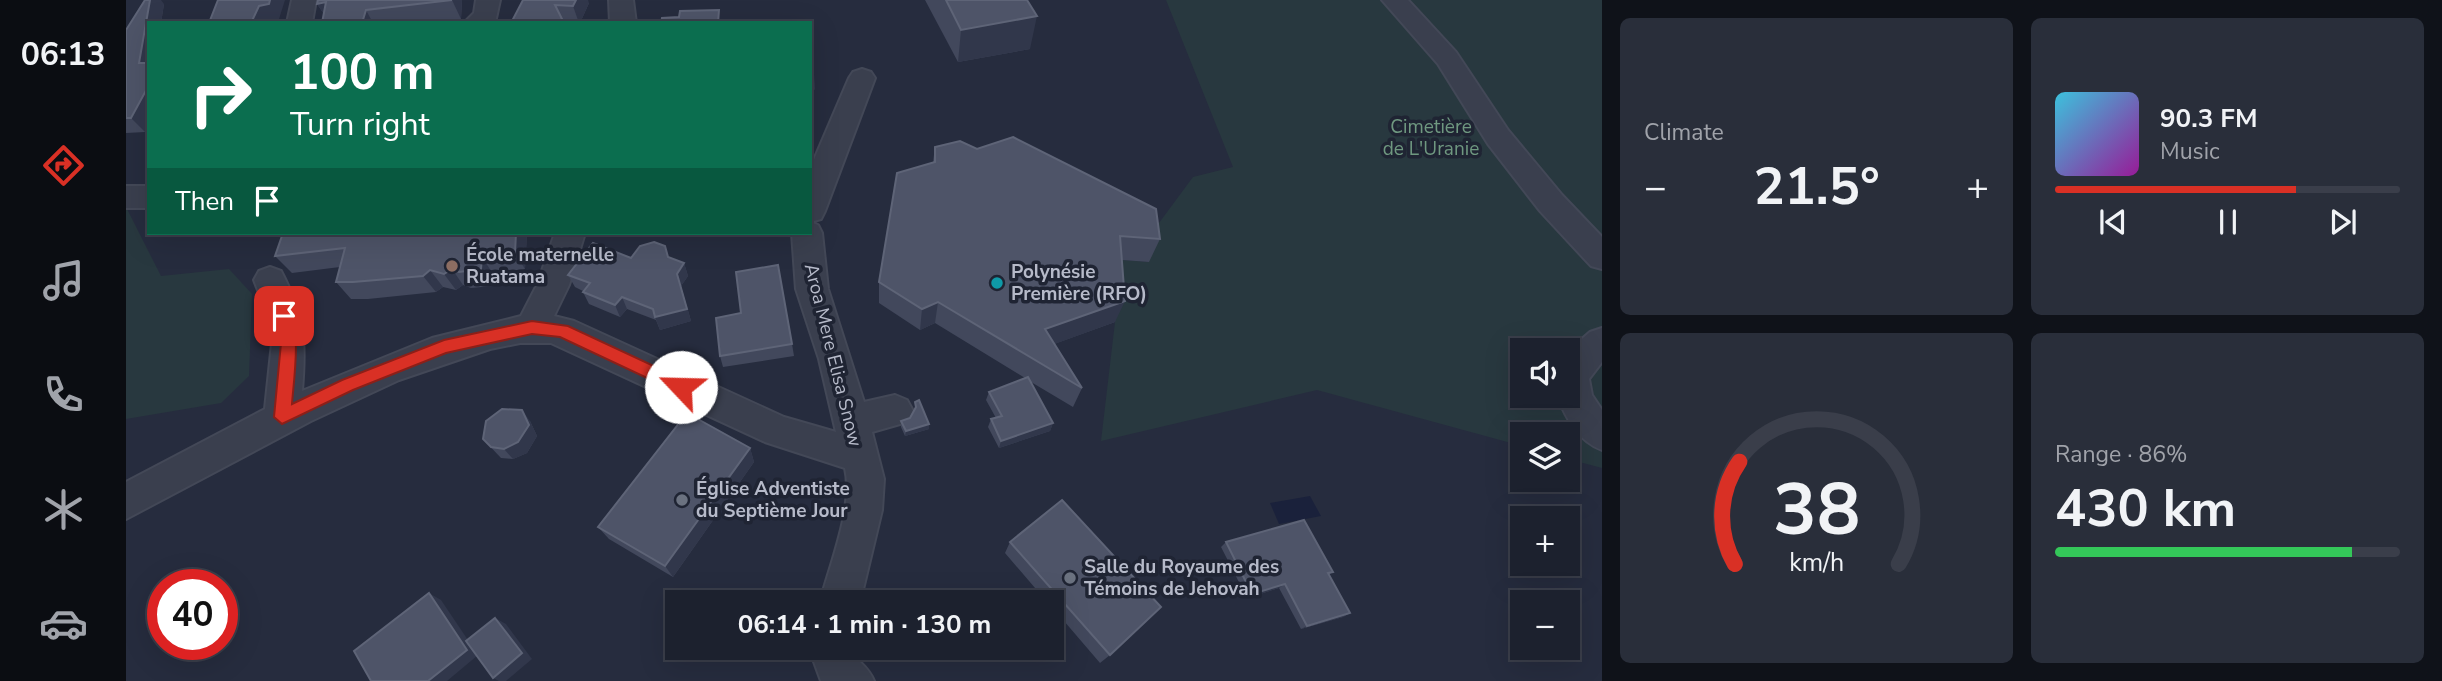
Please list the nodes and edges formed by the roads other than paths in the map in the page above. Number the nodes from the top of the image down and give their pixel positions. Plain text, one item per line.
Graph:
1 (304, 0) edge
2 (488, 0) edge
3 (621, 0) edge
4 (1394, 0) edge
5 (299, 21) edge
6 (479, 21) edge
7 (623, 21) edge
8 (862, 78) dead end
9 (126, 197) edge
10 (147, 197) edge
11 (812, 205) edge
12 (569, 235) edge
13 (808, 244) edge
14 (1602, 257) edge
15 (270, 280) dead end
16 (532, 327) junction
17 (1602, 342) edge
18 (895, 411) dead end
19 (282, 417) junction
20 (1602, 434) edge
21 (854, 438) junction
22 (126, 501) edge
23 (843, 590) edge
24 (834, 660) edge
25 (853, 681) edge

1 - 5 street
2 - 6 street
3 - 7 street
4 - 14 street
8 - 11 street
9 - 10 street
12 - 16 street
13 - 21 street, Aroa Mere Elisa Snow
15 - 19 street
16 - 19 street
16 - 21 street
17 - 20 street
18 - 21 street
19 - 22 street
21 - 23 street, Aroa Mere Elisa Snow
24 - 25 street

